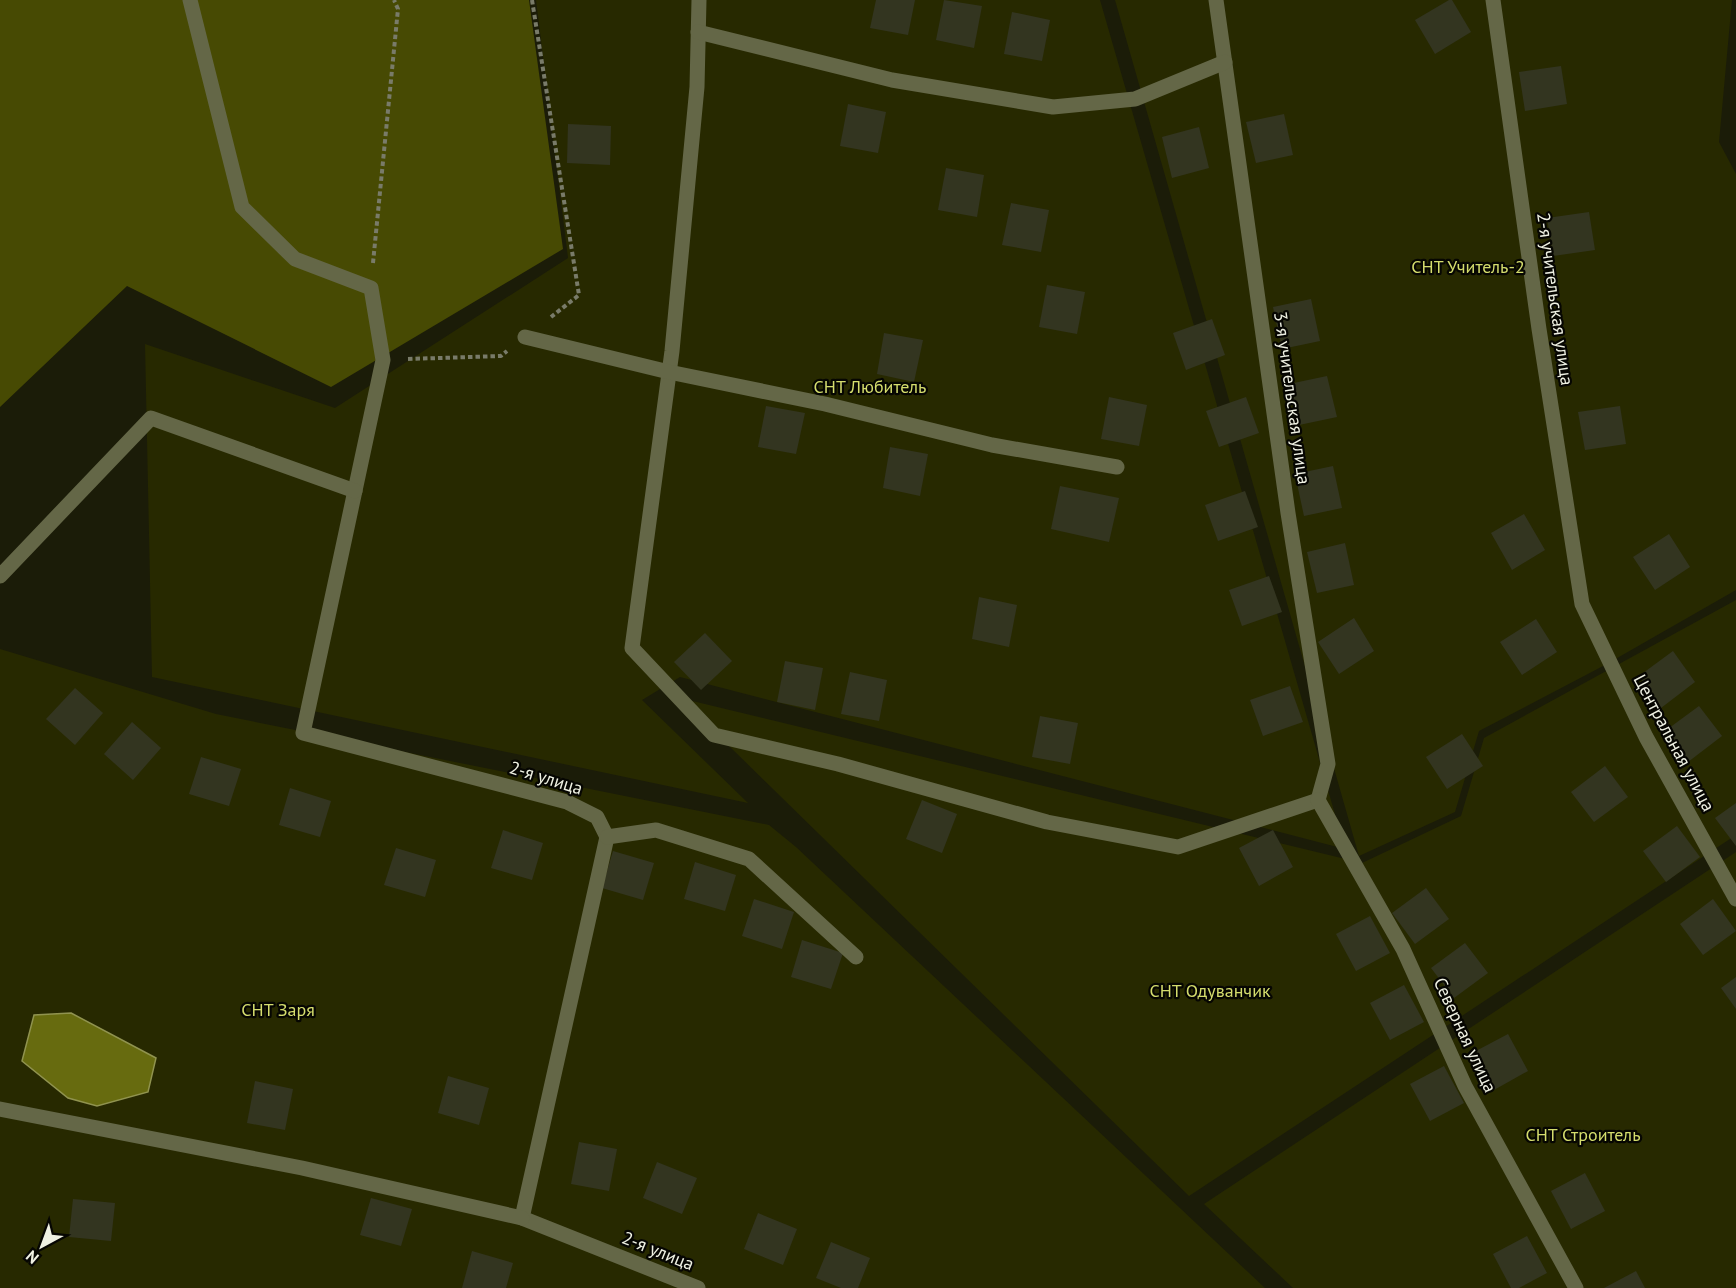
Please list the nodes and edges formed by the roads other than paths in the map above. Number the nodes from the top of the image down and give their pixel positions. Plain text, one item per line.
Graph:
1 (189, 0) edge
2 (699, 0) edge
3 (1216, 0) edge
4 (1493, 0) edge
5 (698, 32) junction
6 (1224, 62) junction
7 (525, 337) road end
8 (669, 372) junction
9 (1117, 467) dead end
10 (355, 491) junction
11 (0, 576) edge
12 (1582, 604) joint
13 (1318, 800) junction
14 (608, 837) junction
15 (1736, 899) edge
16 (856, 957) dead end
17 (0, 1109) edge
18 (522, 1218) junction
19 (698, 1288) edge
20 (1576, 1288) edge

1 - 10 street, 2-я улица
2 - 5 street
3 - 6 street, 3-я учительская улица
4 - 12 street, 2-я учительская улица
5 - 6 street
5 - 8 street
6 - 13 street, 3-я учительская улица
7 - 8 street
8 - 9 street
8 - 13 street
10 - 11 street
10 - 14 street, 2-я улица
12 - 15 street, Центральная улица
13 - 20 street, Северная улица
14 - 16 street
14 - 18 street
17 - 18 street, 2-я улица
18 - 19 street, 2-я улица

